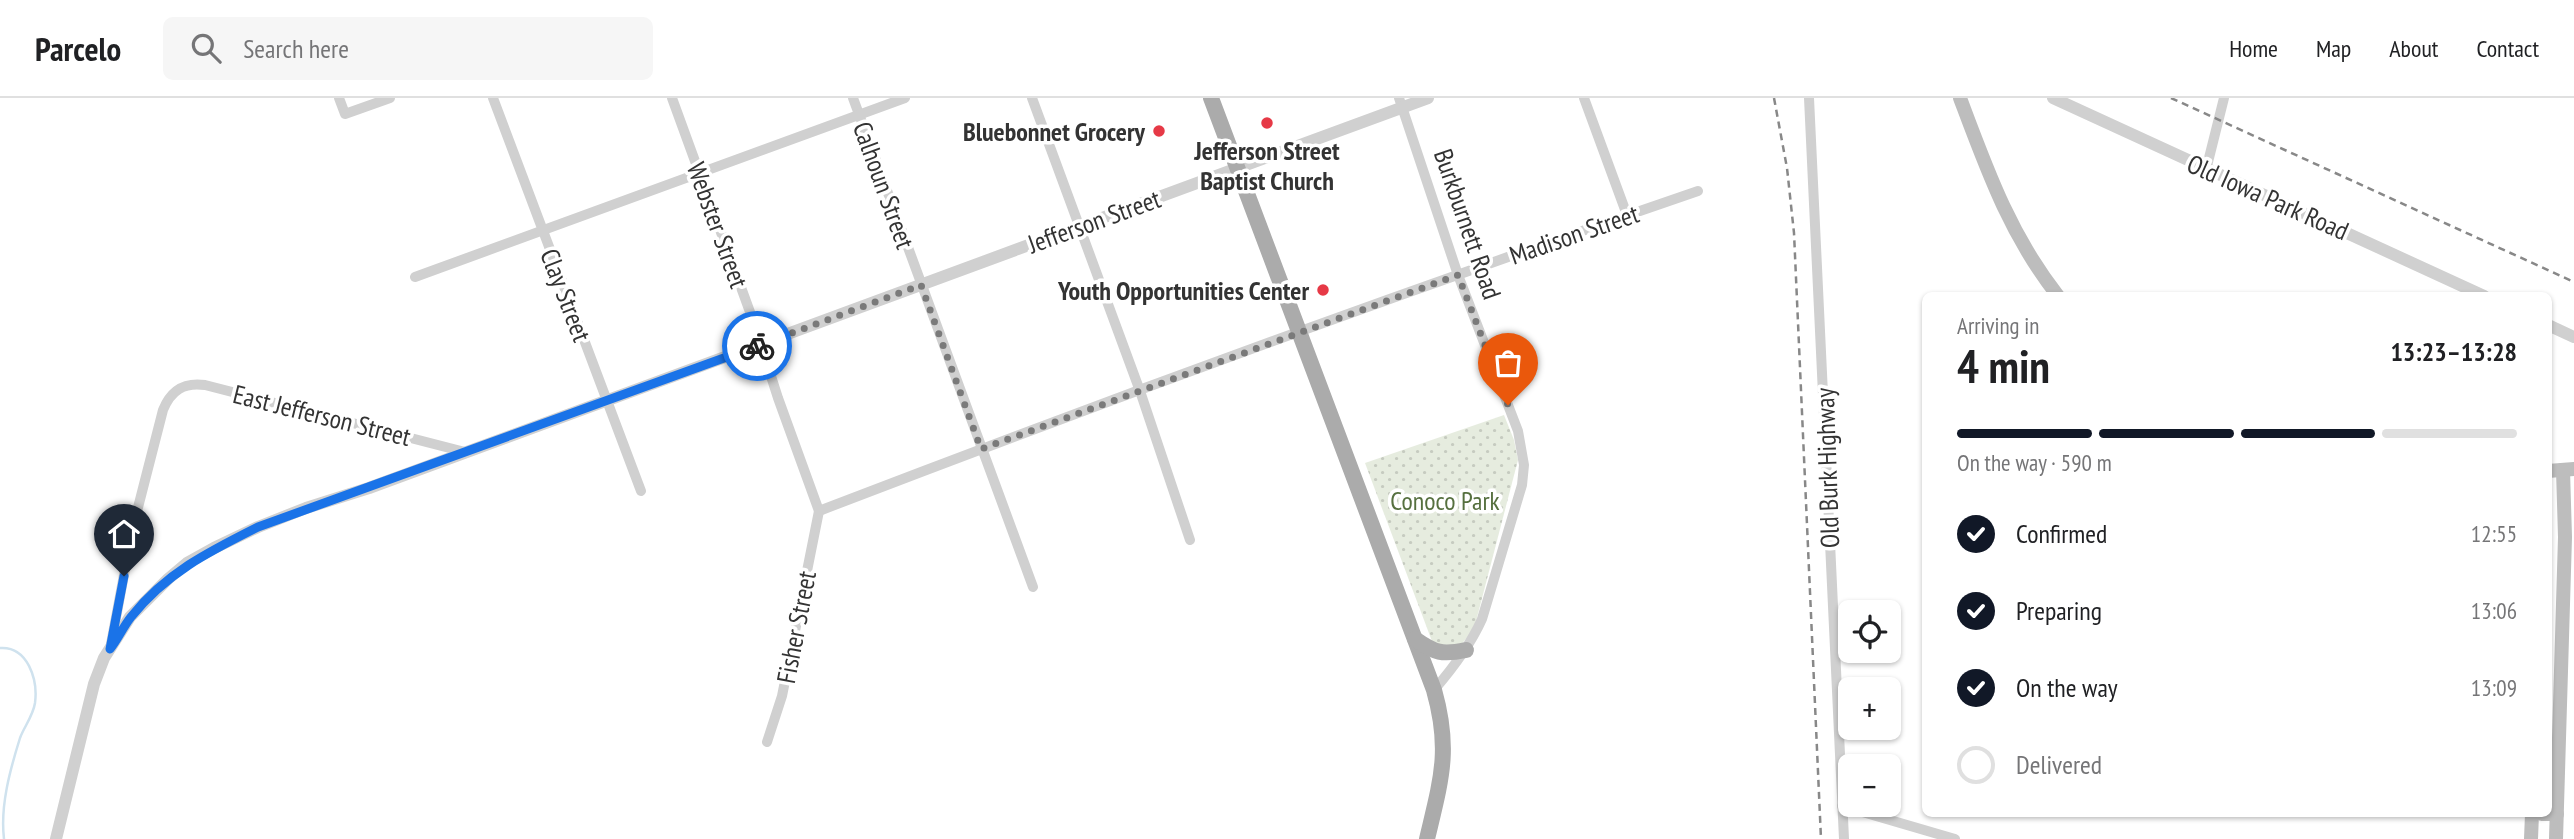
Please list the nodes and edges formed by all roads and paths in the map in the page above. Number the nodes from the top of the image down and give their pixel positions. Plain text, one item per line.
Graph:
1 (339, 98) edge
2 (390, 98) edge
3 (493, 98) edge
4 (672, 98) edge
5 (853, 98) edge
6 (905, 98) edge
7 (1032, 98) edge
8 (1211, 98) edge
9 (1428, 98) edge
10 (1584, 98) edge
11 (1809, 98) edge
12 (1960, 98) edge
13 (2053, 98) edge
14 (2224, 98) edge
15 (1401, 103) edge
16 (859, 115) junction
17 (1237, 169) junction
18 (2206, 170) junction
19 (699, 173) junction
20 (1698, 191) dead end
21 (1627, 215) junction
22 (1080, 227) junction
23 (542, 231) junction
24 (1458, 275) junction
25 (415, 277) dead end
26 (921, 285) junction
27 (2055, 292) edge
28 (2475, 292) edge
29 (2552, 327) edge
30 (1298, 333) junction
31 (2574, 337) edge
32 (760, 345) junction
33 (1140, 391) junction
34 (606, 401) junction
35 (981, 449) junction
36 (465, 452) junction
37 (2562, 470) edge
38 (641, 491) dead end
39 (819, 511) junction
40 (2574, 513) edge
41 (2565, 533) junction
42 (1190, 540) dead end
43 (1033, 587) dead end
44 (1415, 639) junction
45 (110, 649) junction
46 (1466, 650) junction
47 (2555, 655) edge
48 (1434, 690) junction
49 (2552, 734) edge
50 (767, 742) dead end
51 (1840, 754) edge
52 (1843, 817) edge
53 (1880, 817) edge
54 (2532, 817) edge
55 (2550, 817) edge
56 (55, 839) edge
57 (1427, 839) edge
58 (1844, 839) edge
59 (1955, 839) edge
60 (2531, 839) edge
61 (2556, 839) edge

1 - 2 street
3 - 23 street, Clay Street
4 - 19 street, Webster Street
5 - 16 street, Calhoun Street
6 - 16 street
7 - 22 street
8 - 17 main road
9 - 15 street, Jefferson Street
10 - 21 street
11 - 51 street, Old Burk Highway
12 - 27 main road
13 - 18 street, Old Iowa Park Road
14 - 18 street
15 - 17 street, Jefferson Street
15 - 24 street, Burkburnett Road
16 - 19 street
16 - 26 street, Calhoun Street
17 - 22 street, Jefferson Street
17 - 30 main road
18 - 28 street, Old Iowa Park Road
19 - 23 street
19 - 32 street, Webster Street
20 - 21 street, Madison Street
21 - 24 street, Madison Street
22 - 26 street, Jefferson Street
22 - 33 street
23 - 25 street
23 - 34 street, Clay Street
24 - 30 street, Madison Street
24 - 46 street, Burkburnett Road
26 - 32 street, Jefferson Street
26 - 35 street, Calhoun Street
29 - 31 street
30 - 33 street, Madison Street
30 - 44 main road
32 - 34 street
32 - 39 street, Webster Street
33 - 35 street, Madison Street
33 - 42 street
34 - 36 street
34 - 38 street, Clay Street
35 - 39 street, Madison Street
35 - 43 street, Calhoun Street
36 - 45 street
36 - 45 street, East Jefferson Street
37 - 41 main road
39 - 50 street, Fisher Street
40 - 41 main road
41 - 47 main road
44 - 46 main road
44 - 48 main road
45 - 56 street
46 - 48 street, Burkburnett Road
47 - 49 main road
48 - 57 main road
52 - 58 street, Old Burk Highway
53 - 59 street
54 - 60 main road
55 - 61 main road

